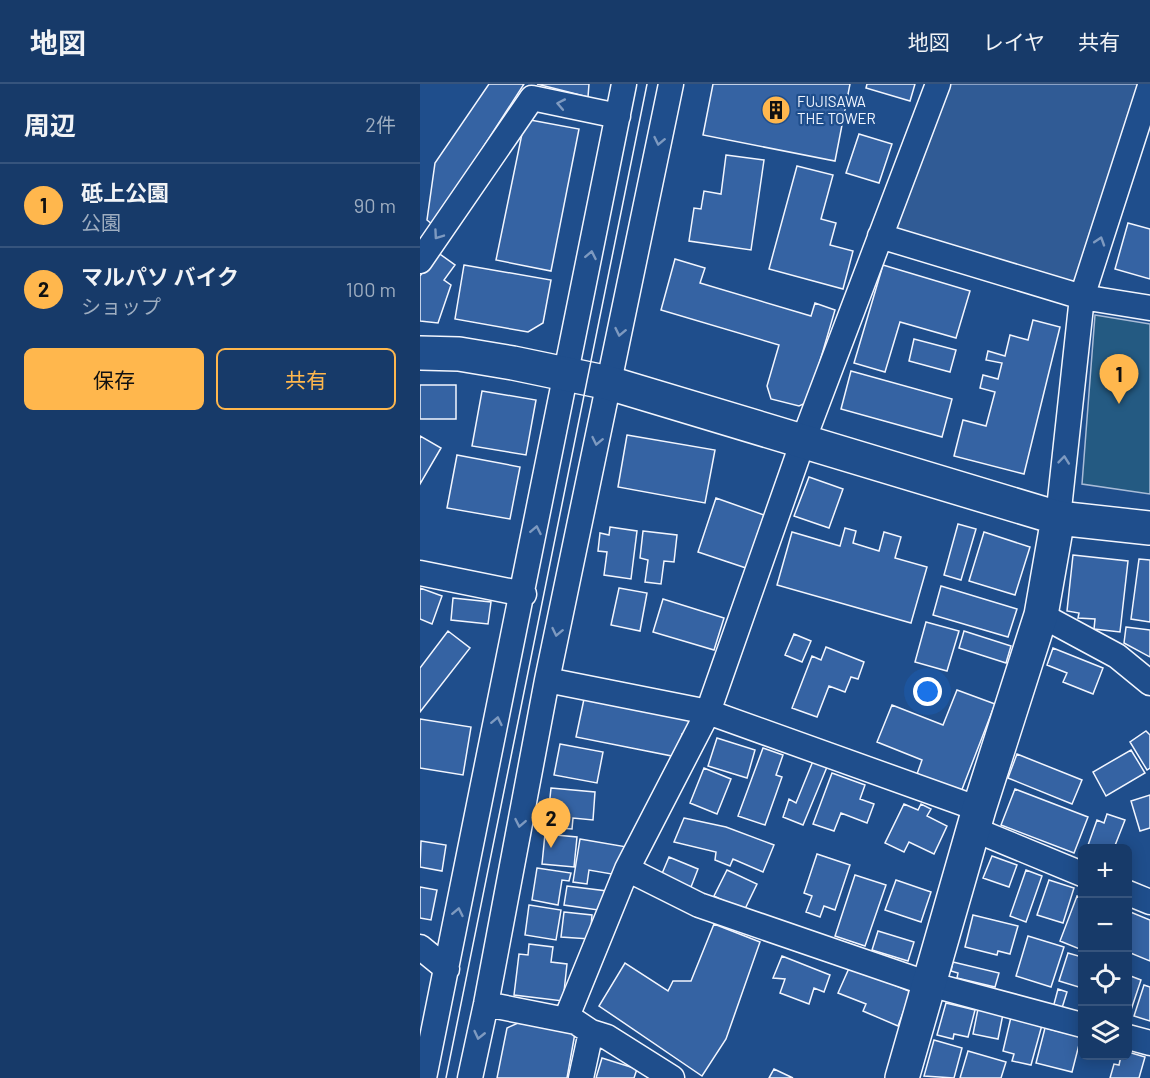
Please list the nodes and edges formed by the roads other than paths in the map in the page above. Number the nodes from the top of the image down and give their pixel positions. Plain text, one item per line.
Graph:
1 (624, 84) edge
2 (671, 84) edge
3 (938, 84) edge
4 (1150, 86) edge
5 (618, 116) junction
6 (880, 236) junction
7 (420, 261) edge
8 (1082, 297) junction
9 (1150, 308) edge
10 (420, 353) edge
11 (567, 374) junction
12 (609, 383) junction
13 (803, 441) junction
14 (1058, 519) junction
15 (1150, 528) edge
16 (420, 573) edge
17 (524, 594) junction
18 (1041, 615) junction
19 (547, 681) junction
20 (1150, 683) edge
21 (708, 712) junction
22 (976, 820) junction
23 (627, 869) junction
24 (1078, 871) edge
25 (1132, 895) edge
26 (1150, 902) edge
27 (420, 947) edge
28 (447, 969) junction
29 (929, 984) junction
30 (486, 1004) junction
31 (566, 1019) junction
32 (1078, 1024) edge
33 (591, 1032) junction
34 (1132, 1038) edge
35 (1150, 1043) edge
36 (424, 1078) edge
37 (470, 1078) edge
38 (581, 1078) edge
39 (672, 1078) edge
40 (902, 1078) edge

1 - 5 street
2 -> 12 street
3 - 6 street
8 -> 4 street
5 -> 7 street
11 -> 5 street
6 - 8 street
6 - 13 street
8 - 9 street
14 -> 8 street
10 - 11 street
11 - 12 street
17 -> 11 street
12 - 13 street
12 -> 19 street
13 - 14 street
13 - 21 street
14 - 15 street
14 - 18 street
16 - 17 street
28 -> 17 street
18 - 20 street
18 - 22 street
19 - 21 street
19 -> 30 street
21 - 22 street
21 - 23 street
22 - 24 street
22 - 29 street
23 - 29 street
23 - 31 street
25 - 26 street
27 - 28 street
28 - 36 street
29 - 32 street
29 - 40 street
30 - 31 street
30 -> 37 street
31 - 33 street
33 - 38 street
33 - 39 street
34 - 35 street

